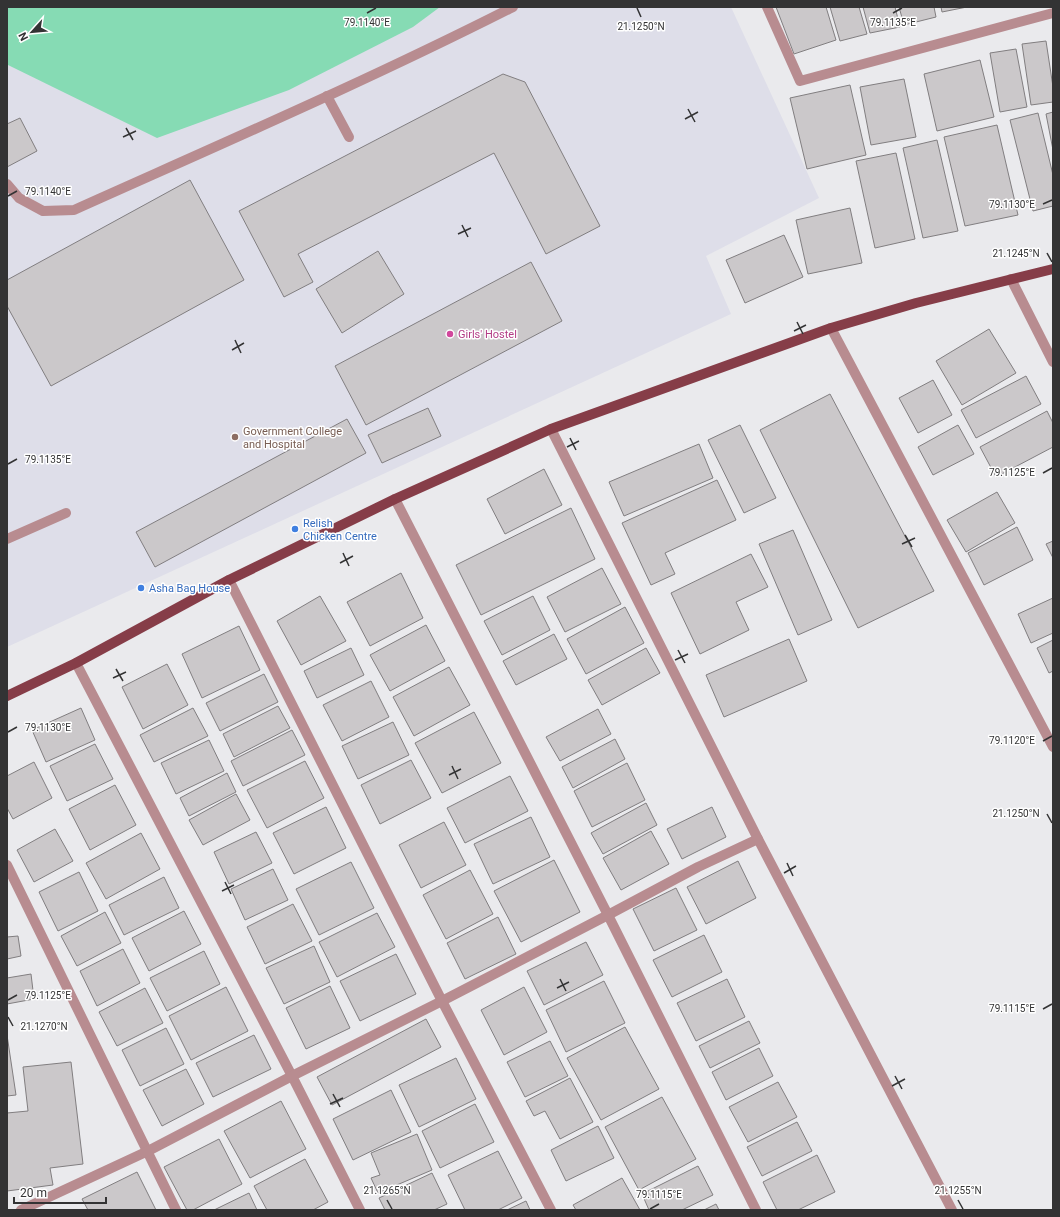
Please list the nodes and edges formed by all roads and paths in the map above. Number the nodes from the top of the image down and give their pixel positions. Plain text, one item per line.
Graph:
1 (513, 7) edge
2 (768, 7) edge
3 (1053, 13) edge
4 (327, 96) junction
5 (349, 136) dead end
6 (7, 184) edge
7 (1053, 269) edge
8 (1012, 279) junction
9 (831, 328) junction
10 (1053, 362) edge
11 (551, 429) junction
12 (396, 499) junction
13 (66, 512) dead end
14 (7, 539) edge
15 (229, 580) junction
16 (76, 663) junction
17 (7, 696) edge
18 (1050, 735) edge
19 (1053, 747) edge
20 (758, 839) junction
21 (7, 865) edge
22 (608, 915) junction
23 (442, 1000) junction
24 (292, 1076) junction
25 (148, 1151) junction
26 (21, 1210) edge
27 (176, 1210) edge
28 (360, 1210) edge
29 (551, 1210) edge
30 (756, 1210) edge
31 (952, 1210) edge

1 - 4 street
2 - 3 street
4 - 5 street
4 - 6 street
7 - 8 main road
8 - 9 main road
8 - 10 street
9 - 11 main road
9 - 18 street
11 - 12 main road
11 - 20 street
12 - 15 main road
12 - 22 street
13 - 14 street
15 - 16 main road
15 - 23 street
16 - 17 main road
16 - 24 street
18 - 19 street
20 - 22 street
20 - 31 street
21 - 25 street
22 - 23 street
22 - 30 street
23 - 24 street
23 - 29 street
24 - 25 street
24 - 28 street
25 - 26 street
25 - 27 street

